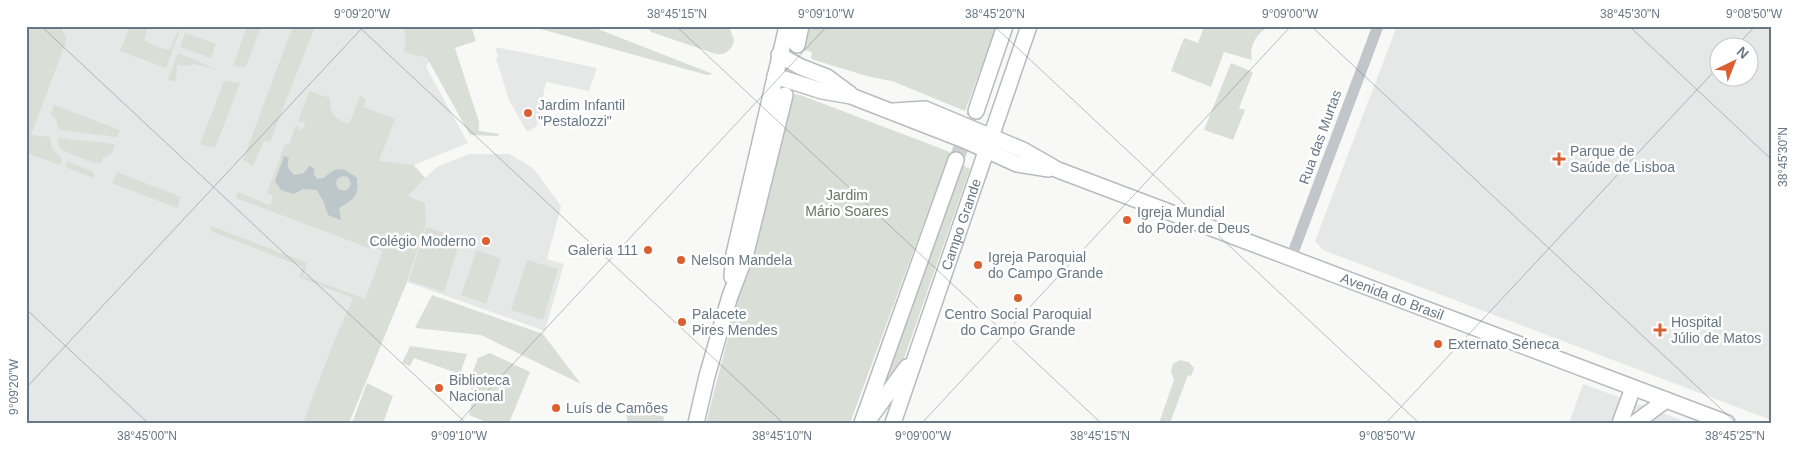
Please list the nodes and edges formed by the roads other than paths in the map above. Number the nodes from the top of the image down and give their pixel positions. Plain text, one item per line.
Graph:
1 (787, 26) edge
2 (801, 26) edge
3 (1005, 26) edge
4 (1029, 26) edge
5 (1378, 26) edge
6 (797, 45) dead end
7 (780, 55) junction
8 (775, 76) junction
9 (785, 95) dead end
10 (852, 96) junction
11 (976, 111) tunnel mouth
12 (989, 144) junction
13 (956, 160) tunnel mouth
14 (1290, 258) junction
15 (730, 296) junction
16 (916, 355) junction
17 (1638, 390) junction
18 (1666, 400) junction
19 (696, 423) edge
20 (862, 423) edge
21 (867, 423) edge
22 (893, 423) edge
23 (1620, 423) edge
24 (1634, 423) edge
25 (1727, 423) edge

1 - 7 main road
2 - 6 main road
3 - 11 main road
4 - 12 main road, Campo Grande
5 - 14 street, Rua das Murtas
7 - 8 main road
7 - 10 main road
8 - 10 main road
8 - 15 main road
9 - 15 main road
10 - 12 main road, Avenida do Brasil
12 - 14 main road, Avenida do Brasil
12 - 16 main road, Campo Grande
13 - 20 main road, Campo Grande
14 - 17 main road, Avenida do Brasil
15 - 19 main road
16 - 21 main road
16 - 22 main road, Campo Grande
17 - 18 main road, Avenida do Brasil
17 - 23 main road
17 - 24 main road
18 - 24 main road
18 - 25 main road, Avenida do Brasil

